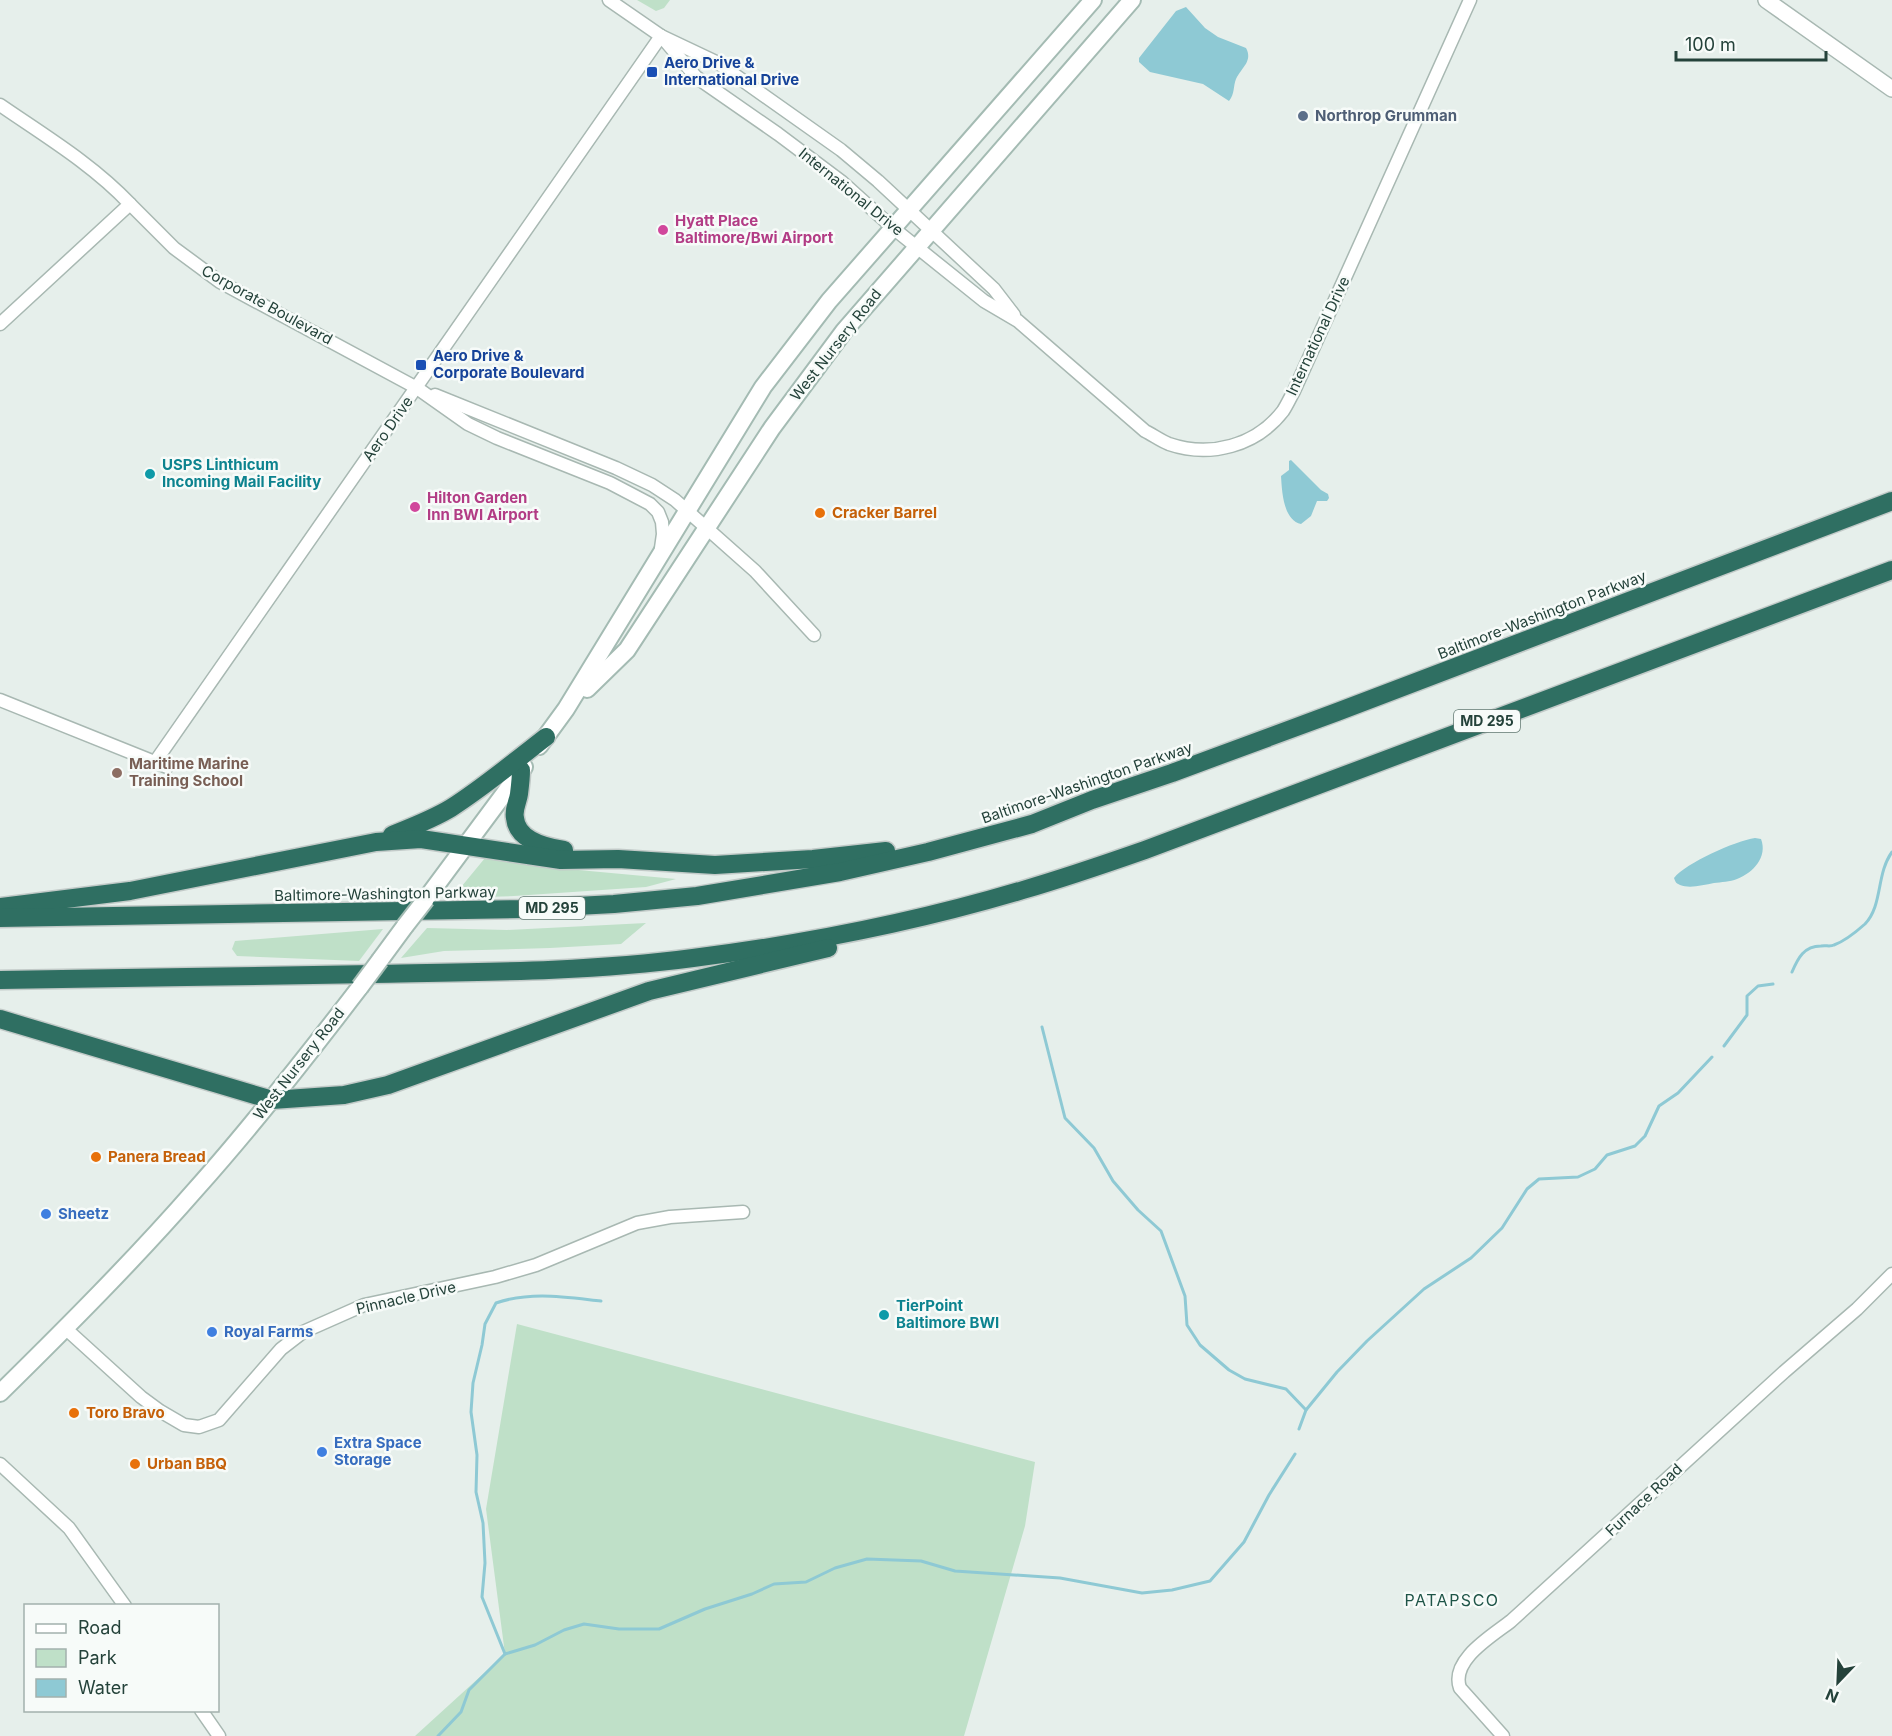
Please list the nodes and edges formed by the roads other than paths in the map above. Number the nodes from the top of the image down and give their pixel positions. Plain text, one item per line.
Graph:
1 (609, 0) edge
2 (1093, 0) edge
3 (1132, 0) edge
4 (1470, 0) edge
5 (1766, 0) edge
6 (661, 36) junction
7 (1892, 89) edge
8 (0, 105) edge
9 (130, 204) junction
10 (909, 210) junction
11 (893, 228) junction
12 (931, 230) junction
13 (917, 246) junction
14 (1018, 321) junction
15 (0, 324) edge
16 (417, 388) junction
17 (1892, 501) edge
18 (687, 512) junction
19 (706, 529) junction
20 (660, 558) junction
21 (1892, 561) edge
22 (1892, 570) edge
23 (1848, 586) junction
24 (814, 635) dead end
25 (627, 650) junction
26 (0, 700) edge
27 (567, 708) junction
28 (546, 737) junction
29 (521, 770) junction
30 (1092, 800) junction
31 (376, 842) junction
32 (466, 845) junction
33 (618, 859) junction
34 (1022, 890) junction
35 (0, 907) edge
36 (0, 918) edge
37 (0, 980) edge
38 (0, 1019) edge
39 (272, 1100) junction
40 (743, 1212) dead end
41 (1892, 1274) edge
42 (65, 1328) junction
43 (0, 1394) edge
44 (0, 1464) edge
45 (124, 1604) edge
46 (202, 1712) edge
47 (219, 1736) edge
48 (1503, 1736) edge

1 - 6 street, International Drive
2 - 10 main road, West Nursery Road
3 - 12 main road, West Nursery Road
4 - 14 street, International Drive
5 - 7 street
6 - 10 street, International Drive
6 - 11 street, International Drive
6 - 16 street, Aero Drive
8 - 9 street, Corporate Boulevard
9 - 15 street
9 - 16 street, Corporate Boulevard
10 - 11 main road, West Nursery Road
10 - 12 street, International Drive
11 - 13 street, International Drive
11 - 18 main road, West Nursery Road
12 - 13 main road, West Nursery Road
12 - 14 street, International Drive
13 - 14 street, International Drive
13 - 19 main road, West Nursery Road
16 - 18 street, Corporate Boulevard
16 - 20 street, Corporate Boulevard
16 - 26 street, Aero Drive
17 - 30 highway, Baltimore-Washington Parkway / MD 295
18 - 19 street, Corporate Boulevard
18 - 20 main road, West Nursery Road
18 - 25 main road
19 - 24 street, Corporate Boulevard
19 - 25 main road, West Nursery Road
20 - 27 main road, West Nursery Road
21 - 23 highway
22 - 23 highway, MD 295
23 - 34 highway, MD 295
25 - 27 main road, West Nursery Road
27 - 28 main road, West Nursery Road
28 - 29 main road, West Nursery Road
28 - 31 highway
29 - 32 main road, West Nursery Road
29 - 33 highway
30 - 33 highway
30 - 36 highway, Baltimore-Washington Parkway / MD 295
31 - 32 highway
31 - 35 highway
32 - 33 highway
32 - 39 main road, West Nursery Road, bridge
34 - 37 highway, MD 295
34 - 39 highway
38 - 39 highway
39 - 42 main road, West Nursery Road
40 - 42 street, Pinnacle Drive
41 - 48 street, Furnace Road
42 - 43 main road, West Nursery Road
44 - 45 street
46 - 47 street

